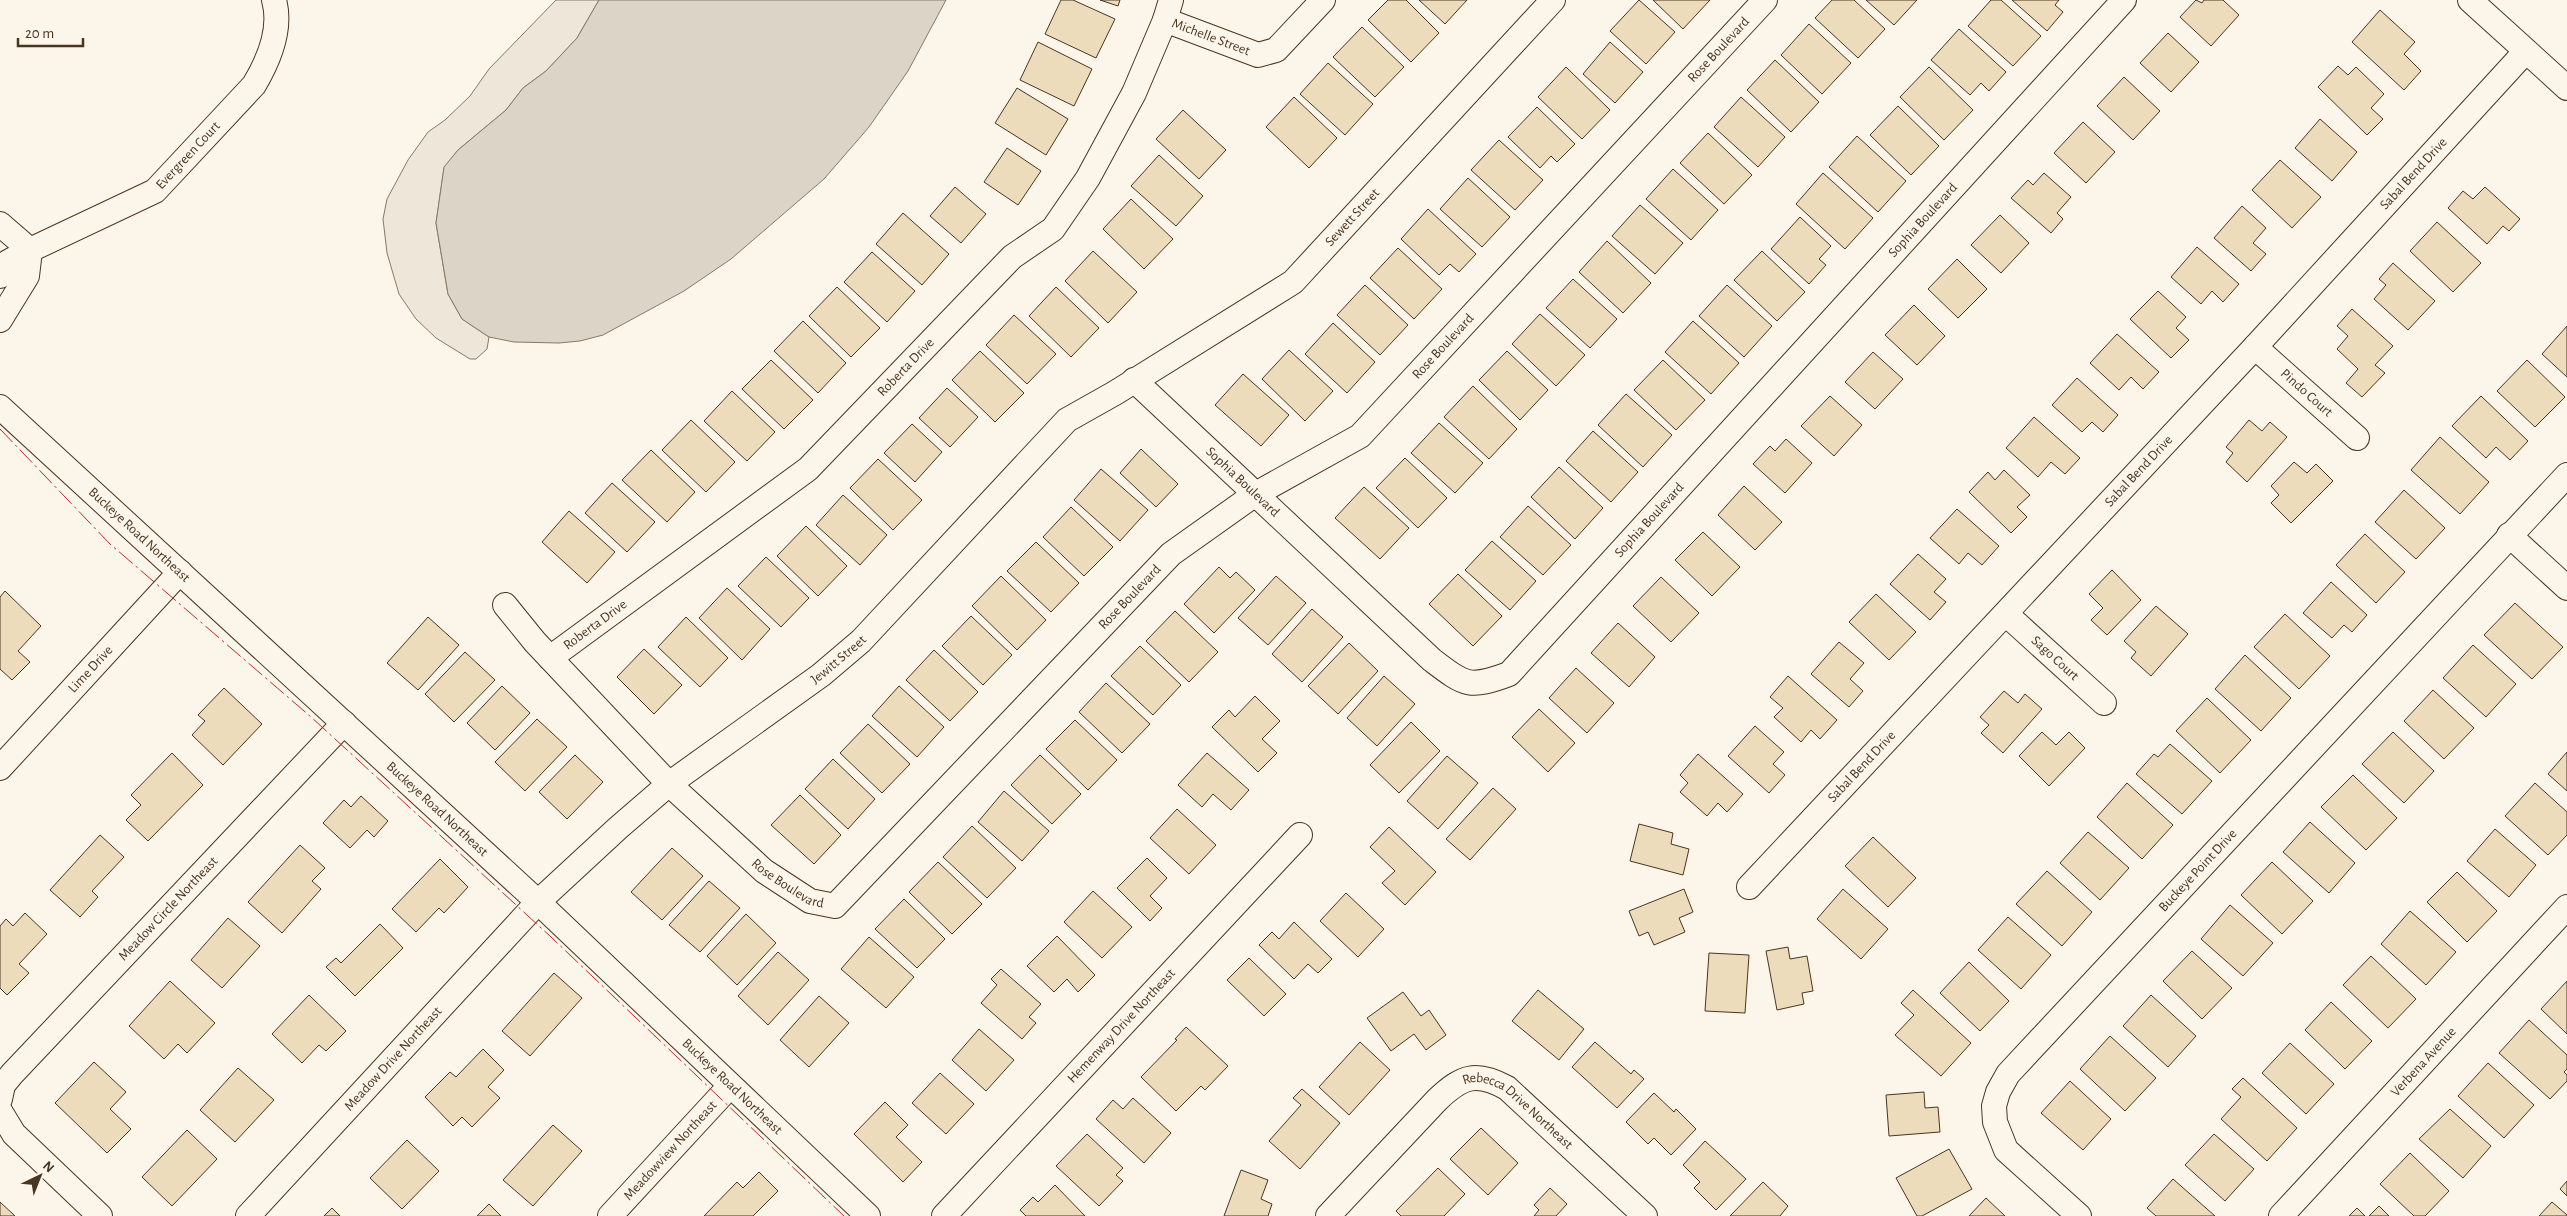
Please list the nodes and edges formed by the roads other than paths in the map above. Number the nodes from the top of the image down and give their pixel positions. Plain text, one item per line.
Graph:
1 (274, 0) edge
2 (1323, 0) edge
3 (1553, 0) edge
4 (1765, 0) edge
5 (2124, 0) edge
6 (2470, 0) edge
7 (1168, 10) edge
8 (2526, 51) junction
9 (2567, 88) edge
10 (0, 224) edge
11 (30, 250) junction
12 (0, 276) edge
13 (0, 320) edge
14 (2255, 347) junction
15 (1134, 380) junction
16 (1115, 393) joint
17 (0, 406) edge
18 (2357, 438) dead end
19 (2567, 475) edge
20 (1254, 495) junction
21 (2509, 535) junction
22 (180, 572) junction
23 (2567, 588) edge
24 (506, 605) dead end
25 (2006, 614) junction
26 (550, 658) junction
27 (2104, 703) dead end
28 (344, 723) junction
29 (0, 768) edge
30 (669, 784) junction
31 (1300, 835) dead end
32 (1749, 888) dead end
33 (538, 902) junction
34 (2567, 907) edge
35 (730, 1086) junction
36 (0, 1099) edge
37 (0, 1111) edge
38 (100, 1216) edge
39 (248, 1216) edge
40 (610, 1216) edge
41 (868, 1216) edge
42 (944, 1216) edge
43 (1328, 1216) edge
44 (1645, 1216) edge
45 (2079, 1216) edge
46 (2281, 1216) edge

1 - 11 street, Evergreen Court
2 - 7 street, Michelle Street
3 - 15 street, Sewett Street
4 - 20 street, Rose Boulevard
5 - 20 street, Sophia Boulevard
6 - 8 street
7 - 26 street, Roberta Drive
8 - 9 street
8 - 14 street, Sabal Bend Drive
10 - 11 street
11 - 12 street, Evergreen Court
11 - 13 street
14 - 18 street, Pindo Court
14 - 25 street, Sabal Bend Drive
15 - 16 street, Sewett Street
15 - 20 street, Sophia Boulevard
16 - 30 street, Jewitt Street
17 - 22 street, Buckeye Road Northeast
19 - 21 street, Buckeye Point Drive
20 - 30 street, Rose Boulevard
21 - 23 street
21 - 45 street, Buckeye Point Drive
22 - 28 street, Buckeye Road Northeast
22 - 29 street, Lime Drive
24 - 26 street, Rose Boulevard
25 - 27 street, Sago Court
25 - 32 street, Sabal Bend Drive
26 - 30 street, Rose Boulevard
28 - 33 street, Buckeye Road Northeast
28 - 36 street, Meadow Circle Northeast
30 - 33 street, Jewitt Street
31 - 42 street, Hemenway Drive Northeast
33 - 35 street, Buckeye Road Northeast
33 - 39 street, Meadow Drive Northeast
34 - 46 street, Verbena Avenue
35 - 40 street, Meadowview Northeast
35 - 41 street, Buckeye Road Northeast
37 - 38 street
43 - 44 street, Rebecca Drive Northeast

